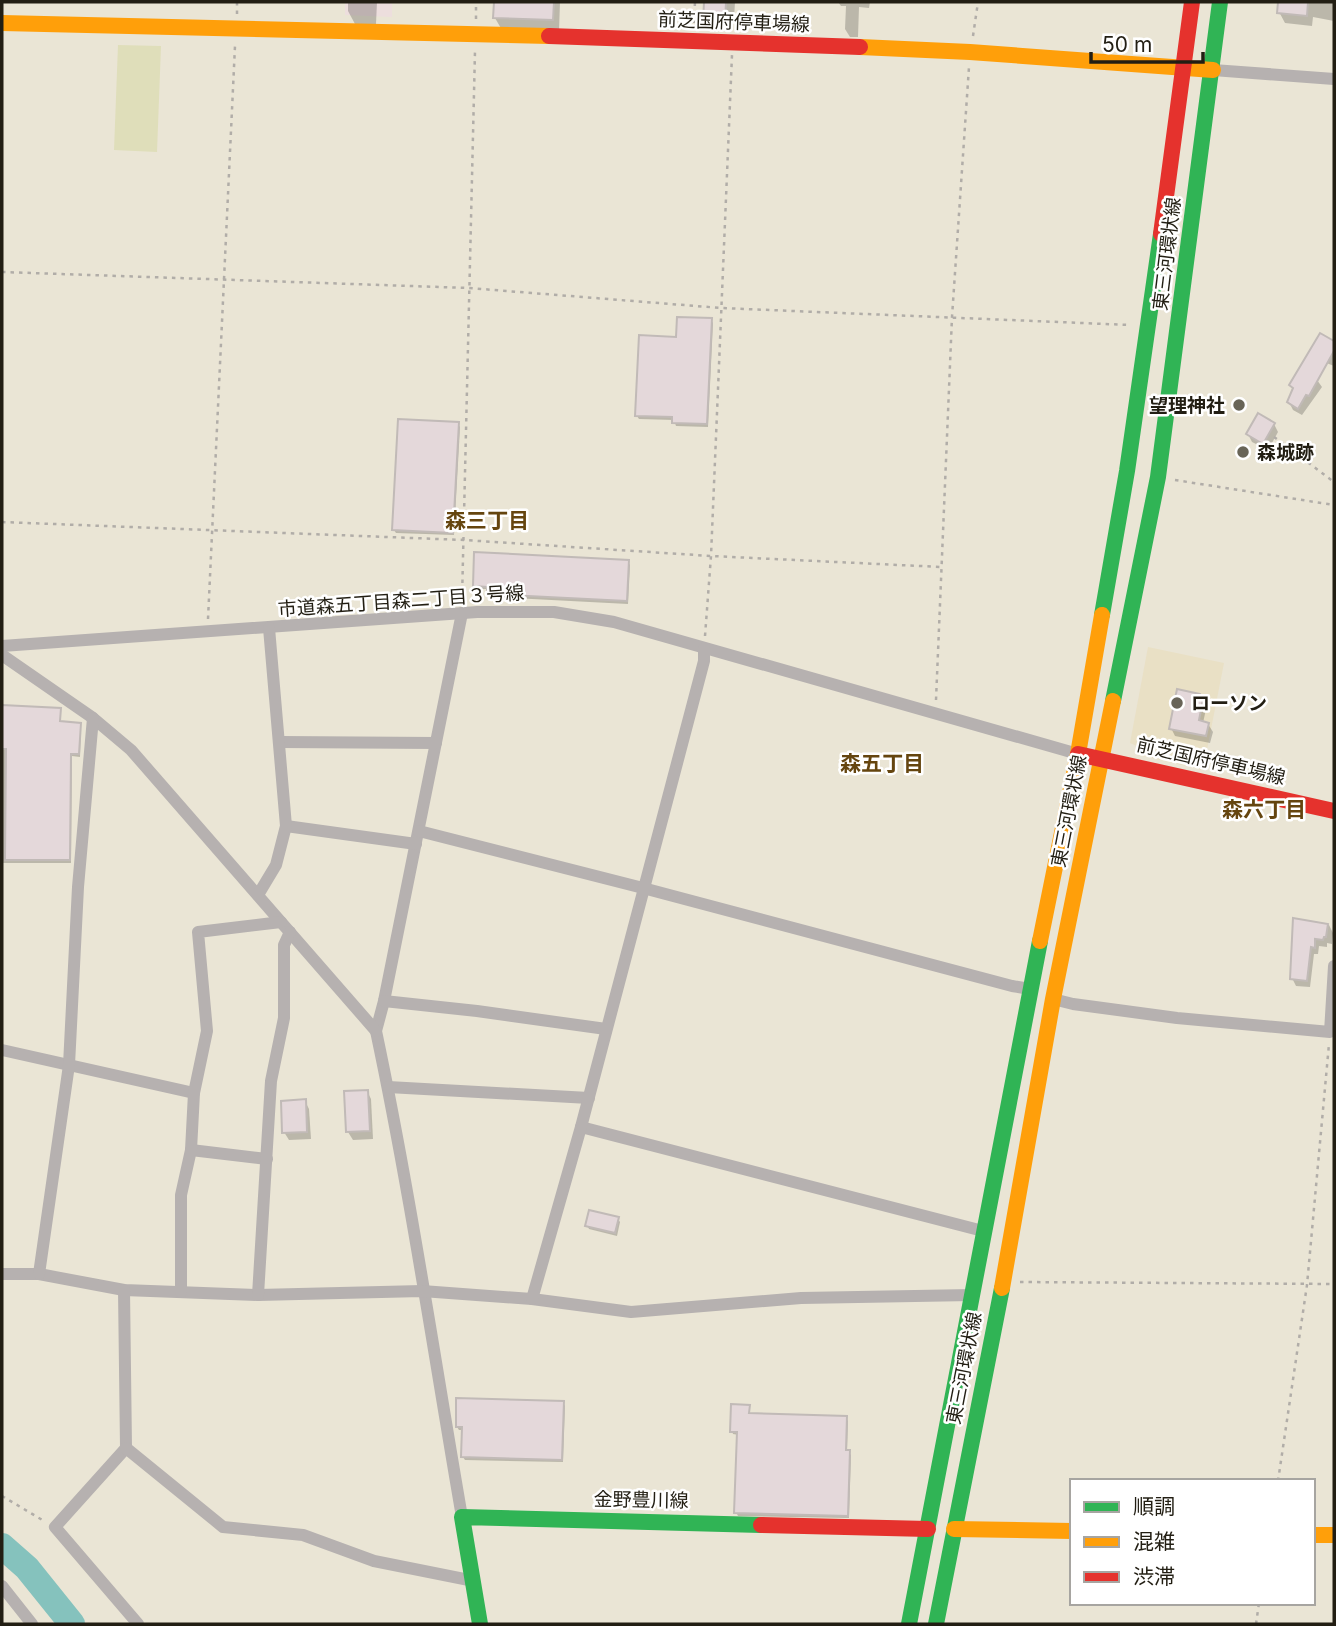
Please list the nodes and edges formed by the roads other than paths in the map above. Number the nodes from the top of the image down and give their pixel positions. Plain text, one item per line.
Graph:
1 (1192, 2) edge
2 (1220, 2) edge
3 (2, 23) edge
4 (1184, 67) junction
5 (1213, 70) junction
6 (1334, 79) edge
7 (461, 613) junction
8 (268, 628) junction
9 (2, 646) edge
10 (704, 649) junction
11 (2, 655) edge
12 (93, 718) junction
13 (280, 742) junction
14 (436, 743) junction
15 (1078, 754) junction
16 (1101, 759) junction
17 (1334, 811) edge
18 (286, 826) junction
19 (417, 837) junction
20 (643, 888) junction
21 (258, 895) junction
22 (281, 922) junction
23 (290, 932) junction
24 (1334, 966) edge
25 (1030, 989) junction
26 (1053, 999) junction
27 (384, 1002) junction
28 (606, 1029) junction
29 (376, 1031) junction
30 (2, 1050) edge
31 (69, 1065) junction
32 (388, 1087) junction
33 (194, 1093) junction
34 (589, 1098) junction
35 (581, 1127) junction
36 (191, 1150) junction
37 (268, 1159) junction
38 (983, 1231) junction
39 (2, 1274) edge
40 (39, 1274) junction
41 (124, 1290) junction
42 (422, 1291) junction
43 (181, 1292) junction
44 (972, 1294) junction
45 (258, 1295) junction
46 (532, 1299) junction
47 (126, 1448) junction
48 (462, 1517) junction
49 (928, 1529) junction
50 (954, 1529) junction
51 (1070, 1531) edge
52 (1315, 1535) edge
53 (1334, 1535) edge
54 (474, 1581) junction
55 (2, 1586) edge
56 (12, 1599) junction
57 (2, 1608) edge
58 (32, 1624) edge
59 (138, 1624) edge
60 (480, 1624) edge
61 (909, 1624) edge
62 (936, 1624) edge

1 - 4 main road, 東三河環状線
2 - 5 main road, 東三河環状線
3 - 4 main road, 前芝国府停車場線
4 - 5 main road, 前芝国府停車場線
4 - 15 main road, 東三河環状線
5 - 6 street
5 - 16 main road, 東三河環状線
7 - 8 street, 市道森五丁目森二丁目３号線
7 - 10 street, 市道森五丁目森二丁目３号線
7 - 14 street
8 - 9 street, 市道森五丁目森二丁目３号線
8 - 13 street
10 - 15 street, 市道森五丁目森二丁目３号線
10 - 20 street
11 - 12 street
12 - 21 street
12 - 31 street
13 - 14 street
13 - 18 street
14 - 19 street
15 - 16 main road, 前芝国府停車場線
15 - 25 main road, 東三河環状線
16 - 17 main road, 前芝国府停車場線
16 - 26 main road, 東三河環状線
18 - 19 street
18 - 21 street
19 - 20 street
19 - 27 street
20 - 25 street
20 - 28 street
21 - 22 street
22 - 23 street
22 - 33 street
23 - 29 street
23 - 37 street
24 - 26 street
25 - 38 main road, 東三河環状線
26 - 50 main road, 東三河環状線
27 - 28 street
27 - 29 street
28 - 34 street
29 - 32 street
30 - 31 street
31 - 33 street
31 - 40 street
32 - 34 street
32 - 42 street
33 - 36 street
34 - 35 street
35 - 38 street
35 - 46 street
36 - 37 street
36 - 43 street
37 - 45 street
38 - 44 main road, 東三河環状線
39 - 40 street
40 - 41 street
41 - 43 street
41 - 47 street
42 - 45 street
42 - 46 street
42 - 48 street
43 - 45 street
44 - 46 street
44 - 49 main road, 東三河環状線
47 - 54 street
47 - 59 street
48 - 49 main road, 金野豊川線
48 - 54 main road
49 - 61 main road, 東三河環状線
50 - 51 main road
50 - 62 main road, 東三河環状線
52 - 53 main road
54 - 60 main road
55 - 56 street
56 - 57 street
56 - 58 street

